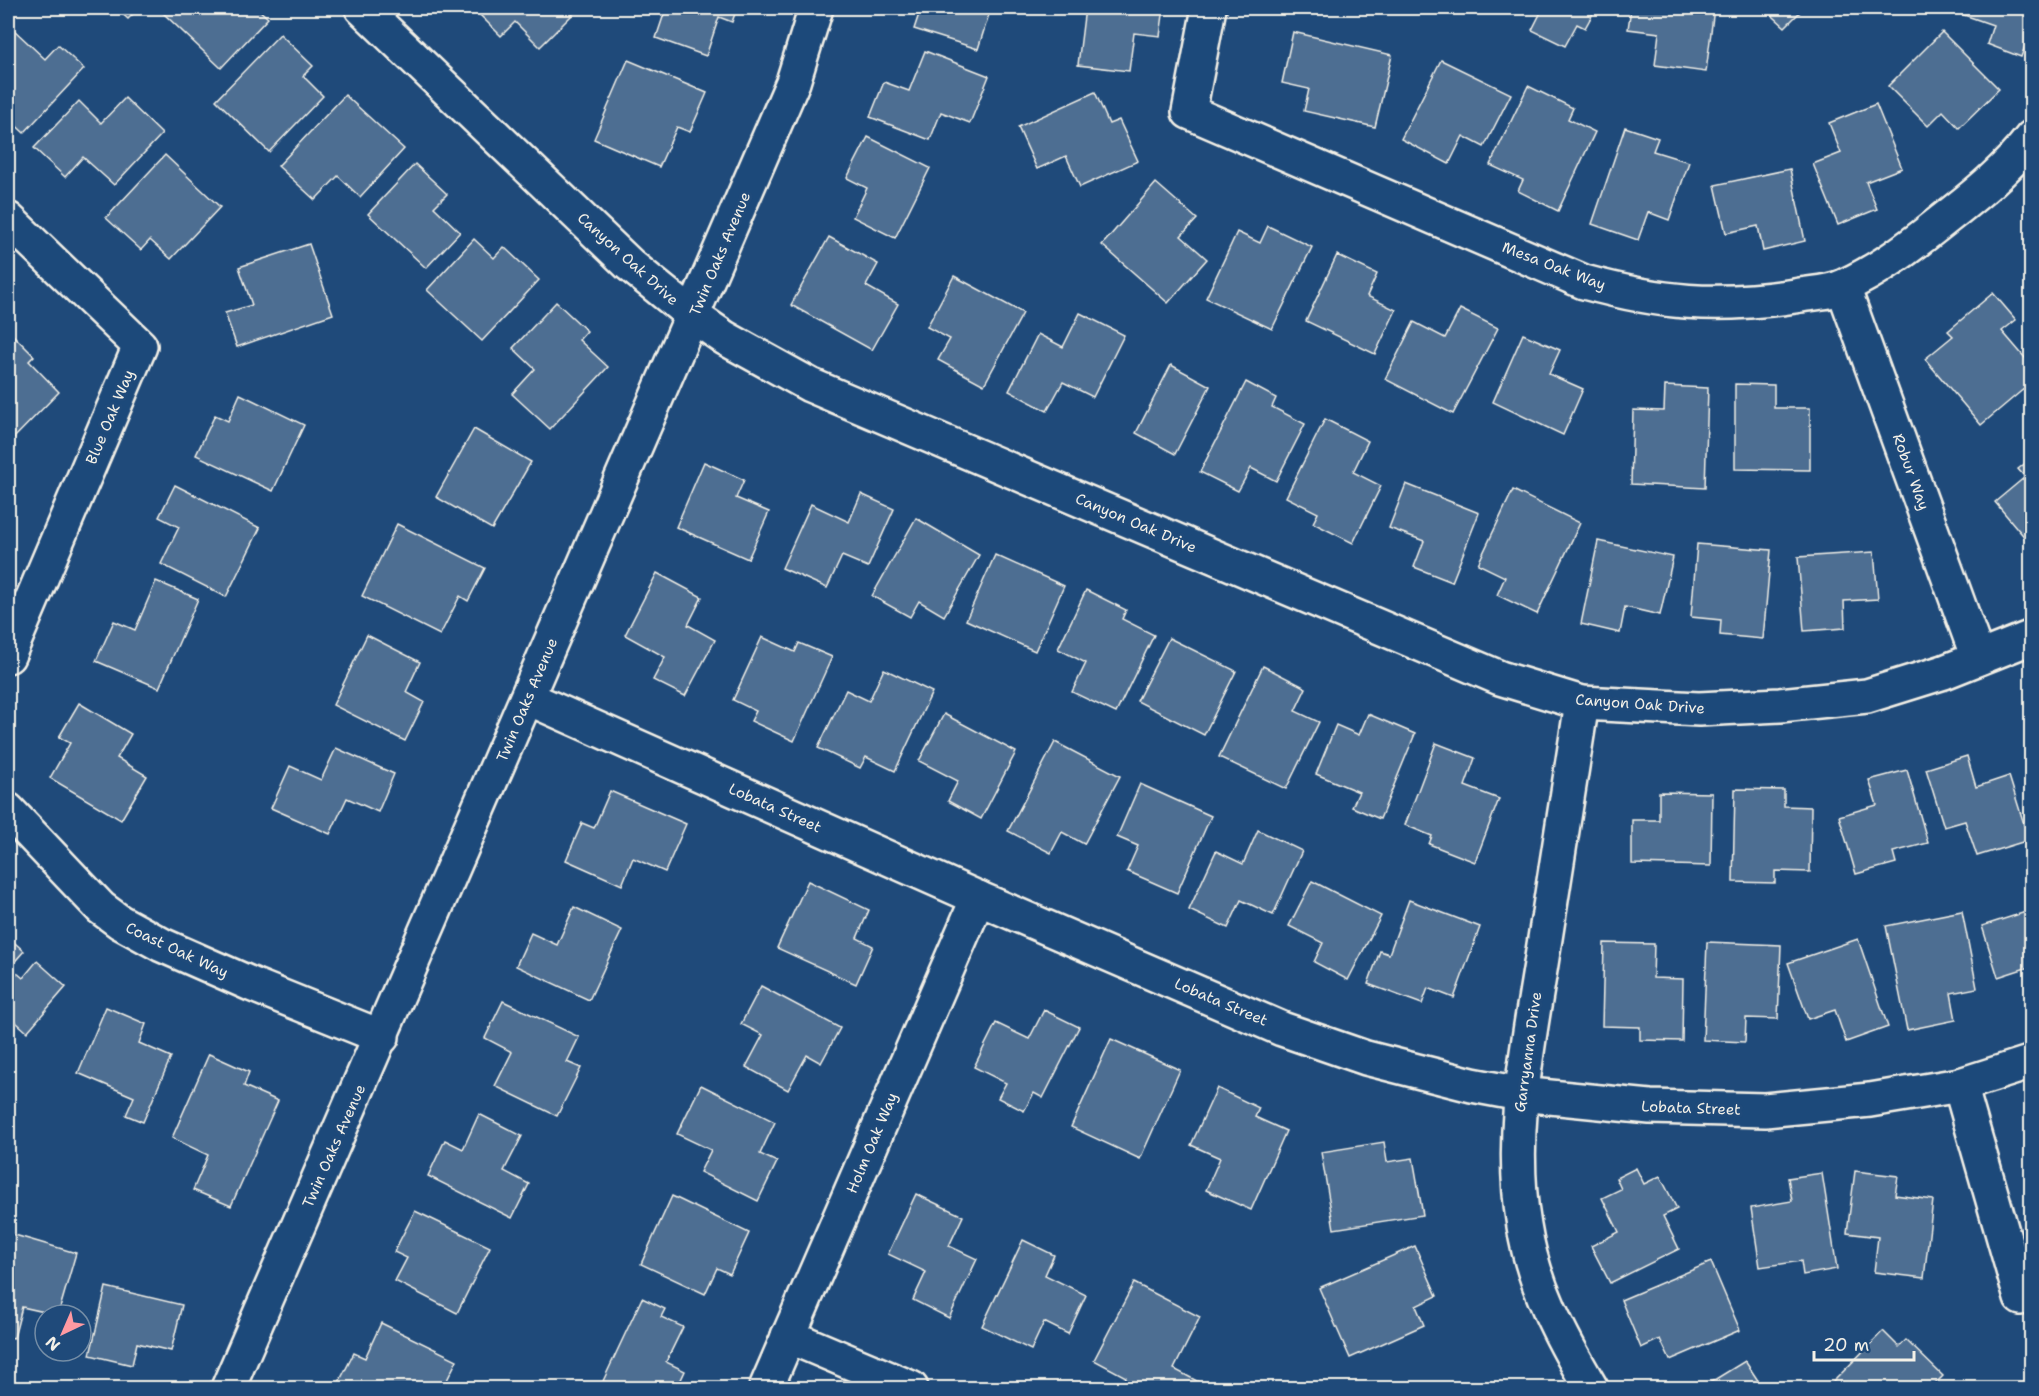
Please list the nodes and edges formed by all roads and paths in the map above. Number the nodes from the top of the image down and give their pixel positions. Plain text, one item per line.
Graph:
1 (362, 8) edge
2 (816, 8) edge
3 (1209, 8) edge
4 (2031, 137) edge
5 (8, 219) edge
6 (1843, 287) junction
7 (693, 316) junction
8 (2031, 637) edge
9 (8, 656) edge
10 (1978, 658) junction
11 (528, 698) junction
12 (1582, 703) junction
13 (8, 810) edge
14 (978, 898) junction
15 (382, 1037) junction
16 (2031, 1062) edge
17 (1960, 1085) junction
18 (1520, 1094) junction
19 (2021, 1298) dead end
20 (788, 1336) junction
21 (228, 1389) edge
22 (766, 1389) edge
23 (911, 1389) edge
24 (1591, 1389) edge

1 - 7 street, Canyon Oak Drive
2 - 7 street, Twin Oaks Avenue
3 - 6 street, Mesa Oak Way
4 - 6 street, Mesa Oak Way
5 - 9 street, Blue Oak Way
6 - 10 street, Robur Way
7 - 11 street, Twin Oaks Avenue
7 - 12 street, Canyon Oak Drive
8 - 10 street, Canyon Oak Drive
10 - 12 street, Canyon Oak Drive
11 - 14 street, Lobata Street
11 - 15 street, Twin Oaks Avenue
12 - 18 street, Garryanna Drive
13 - 15 street, Coast Oak Way
14 - 18 street, Lobata Street
14 - 20 street, Holm Oak Way
15 - 21 street, Twin Oaks Avenue
16 - 17 street, Lobata Street
17 - 18 street, Lobata Street
17 - 19 street
18 - 24 street, Garryanna Drive
20 - 22 street, Holm Oak Way
20 - 23 street

